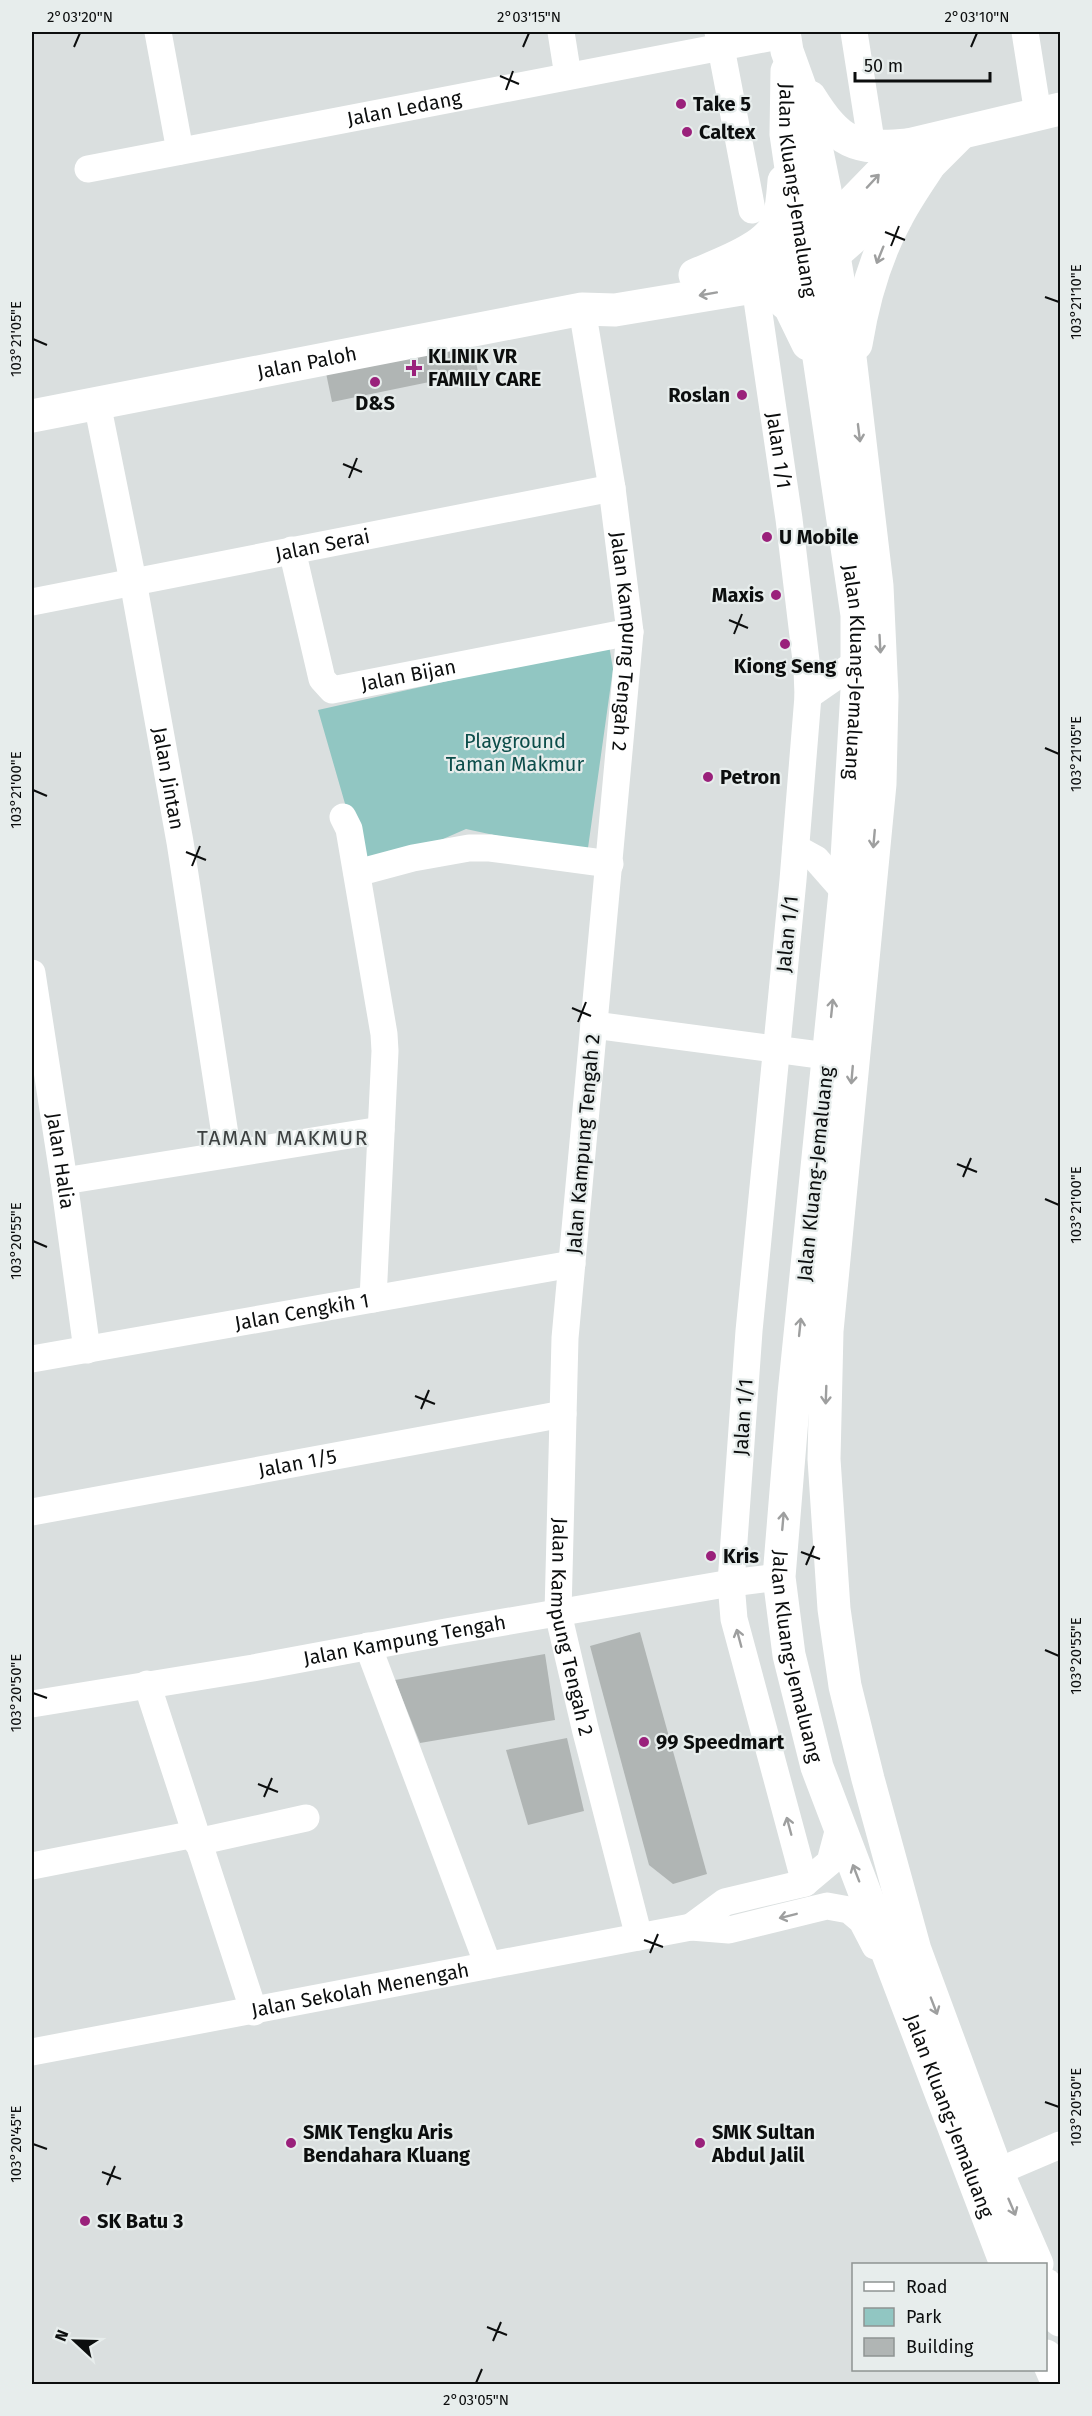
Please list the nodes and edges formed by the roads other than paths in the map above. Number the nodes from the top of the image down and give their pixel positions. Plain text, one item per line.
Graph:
1 (158, 32) edge
2 (561, 32) edge
3 (854, 32) edge
4 (1025, 32) edge
5 (719, 39) edge
6 (788, 48) edge
7 (568, 76) junction
8 (1049, 112) edge
9 (786, 134) junction
10 (872, 147) junction
11 (180, 151) junction
12 (918, 156) junction
13 (88, 169) dead end
14 (752, 210) dead end
15 (819, 253) junction
16 (695, 275) junction
17 (759, 286) junction
18 (582, 309) junction
19 (837, 377) junction
20 (97, 403) junction
21 (32, 416) edge
22 (612, 488) junction
23 (292, 550) junction
24 (133, 581) junction
25 (32, 602) edge
26 (630, 632) junction
27 (857, 662) junction
28 (808, 696) junction
29 (343, 817) dead end
30 (796, 848) junction
31 (610, 864) junction
32 (357, 873) junction
33 (845, 892) junction
34 (32, 973) edge
35 (594, 1024) junction
36 (775, 1050) junction
37 (827, 1056) junction
38 (381, 1130) junction
39 (228, 1154) junction
40 (64, 1181) junction
41 (572, 1264) junction
42 (373, 1299) junction
43 (87, 1350) junction
44 (32, 1359) edge
45 (563, 1414) junction
46 (32, 1512) edge
47 (779, 1577) junction
48 (731, 1583) junction
49 (558, 1613) junction
50 (368, 1646) junction
51 (147, 1684) junction
52 (32, 1704) edge
53 (306, 1818) dead end
54 (839, 1828) junction
55 (196, 1838) junction
56 (32, 1866) edge
57 (804, 1883) junction
58 (691, 1927) junction
59 (639, 1937) junction
60 (488, 1965) junction
61 (903, 1995) junction
62 (254, 2012) junction
63 (32, 2052) edge
64 (1060, 2145) edge
65 (997, 2172) junction
66 (1005, 2263) edge
67 (1036, 2263) edge
68 (1047, 2288) edge
69 (1060, 2320) edge
70 (1047, 2358) edge
71 (1058, 2385) edge

1 - 11 street
2 - 7 street
3 - 10 street
4 - 8 street
5 - 6 street, Jalan Ledang
5 - 7 street, Jalan Ledang
5 - 14 street
6 - 9 main road, Jalan Kluang-Jemaluang
6 - 10 main road
6 - 15 main road, Jalan Kluang-Jemaluang
7 - 11 street, Jalan Ledang
8 - 12 main road
9 - 15 main road, Jalan Kluang-Jemaluang
9 - 16 main road
10 - 12 main road
11 - 13 street, Jalan Ledang
12 - 15 main road
12 -> 19 main road
15 - 16 main road, Jalan Paloh
15 - 17 main road, Jalan Paloh
15 - 19 main road, Jalan Kluang-Jemaluang
16 - 18 main road, Jalan Paloh
17 -> 18 main road, Jalan Paloh
17 - 19 main road
17 - 28 street, Jalan 1/1
18 - 20 main road, Jalan Paloh
18 - 22 street, Jalan Kampung Tengah 2
19 - 27 main road, Jalan Kluang-Jemaluang
19 -> 65 main road, Jalan Kluang-Jemaluang
20 - 21 main road, Jalan Paloh
20 - 24 street, Jalan Jintan
22 - 23 street, Jalan Serai
22 - 26 street, Jalan Kampung Tengah 2
23 - 24 street, Jalan Serai
23 - 26 street, Jalan Bijan
24 - 25 street, Jalan Serai
24 - 39 street, Jalan Jintan
26 - 31 street, Jalan Kampung Tengah 2
27 - 28 street
27 - 33 main road, Jalan Kluang-Jemaluang
28 - 30 street, Jalan 1/1
29 - 32 street
30 - 33 street
30 - 36 street, Jalan 1/1
31 - 32 street
31 - 35 street, Jalan Kampung Tengah 2
32 - 38 street
37 -> 33 main road, Jalan Kluang-Jemaluang
34 - 40 street, Jalan Halia
35 - 36 street
35 - 41 street, Jalan Kampung Tengah 2
36 - 37 street
36 - 48 street, Jalan 1/1
47 -> 37 main road, Jalan Kluang-Jemaluang
38 - 39 street
38 - 42 street
39 - 40 street
40 - 43 street, Jalan Halia
41 - 42 street, Jalan Cengkih 1
41 - 45 street, Jalan Kampung Tengah 2
42 - 43 street, Jalan Cengkih 1
43 - 44 street, Jalan Cengkih 1
45 - 46 street, Jalan 1/5
45 - 49 street, Jalan Kampung Tengah 2
47 - 48 street, Jalan Kampung Tengah
47 - 54 main road, Jalan Kluang-Jemaluang
48 - 49 street, Jalan Kampung Tengah
57 -> 48 street, Jalan 1/1
49 - 50 street, Jalan Kampung Tengah
49 - 59 street, Jalan Kampung Tengah 2
50 - 51 street, Jalan Kampung Tengah
50 - 60 street
51 - 52 street, Jalan Kampung Tengah
51 - 55 street
53 - 55 street
54 - 57 street, Jalan Sekolah Menengah
61 -> 54 main road, Jalan Kluang-Jemaluang
55 - 56 street
55 - 62 street
57 - 58 street, Jalan Sekolah Menengah
58 - 59 street, Jalan Sekolah Menengah
61 -> 58 street, Jalan Sekolah Menengah
59 - 60 street, Jalan Sekolah Menengah
60 - 62 street, Jalan Sekolah Menengah
61 - 66 main road, Jalan Kluang-Jemaluang
62 - 63 street, Jalan Sekolah Menengah
64 - 65 street
65 -> 67 main road, Jalan Kluang-Jemaluang
68 - 69 main road
70 - 71 main road

